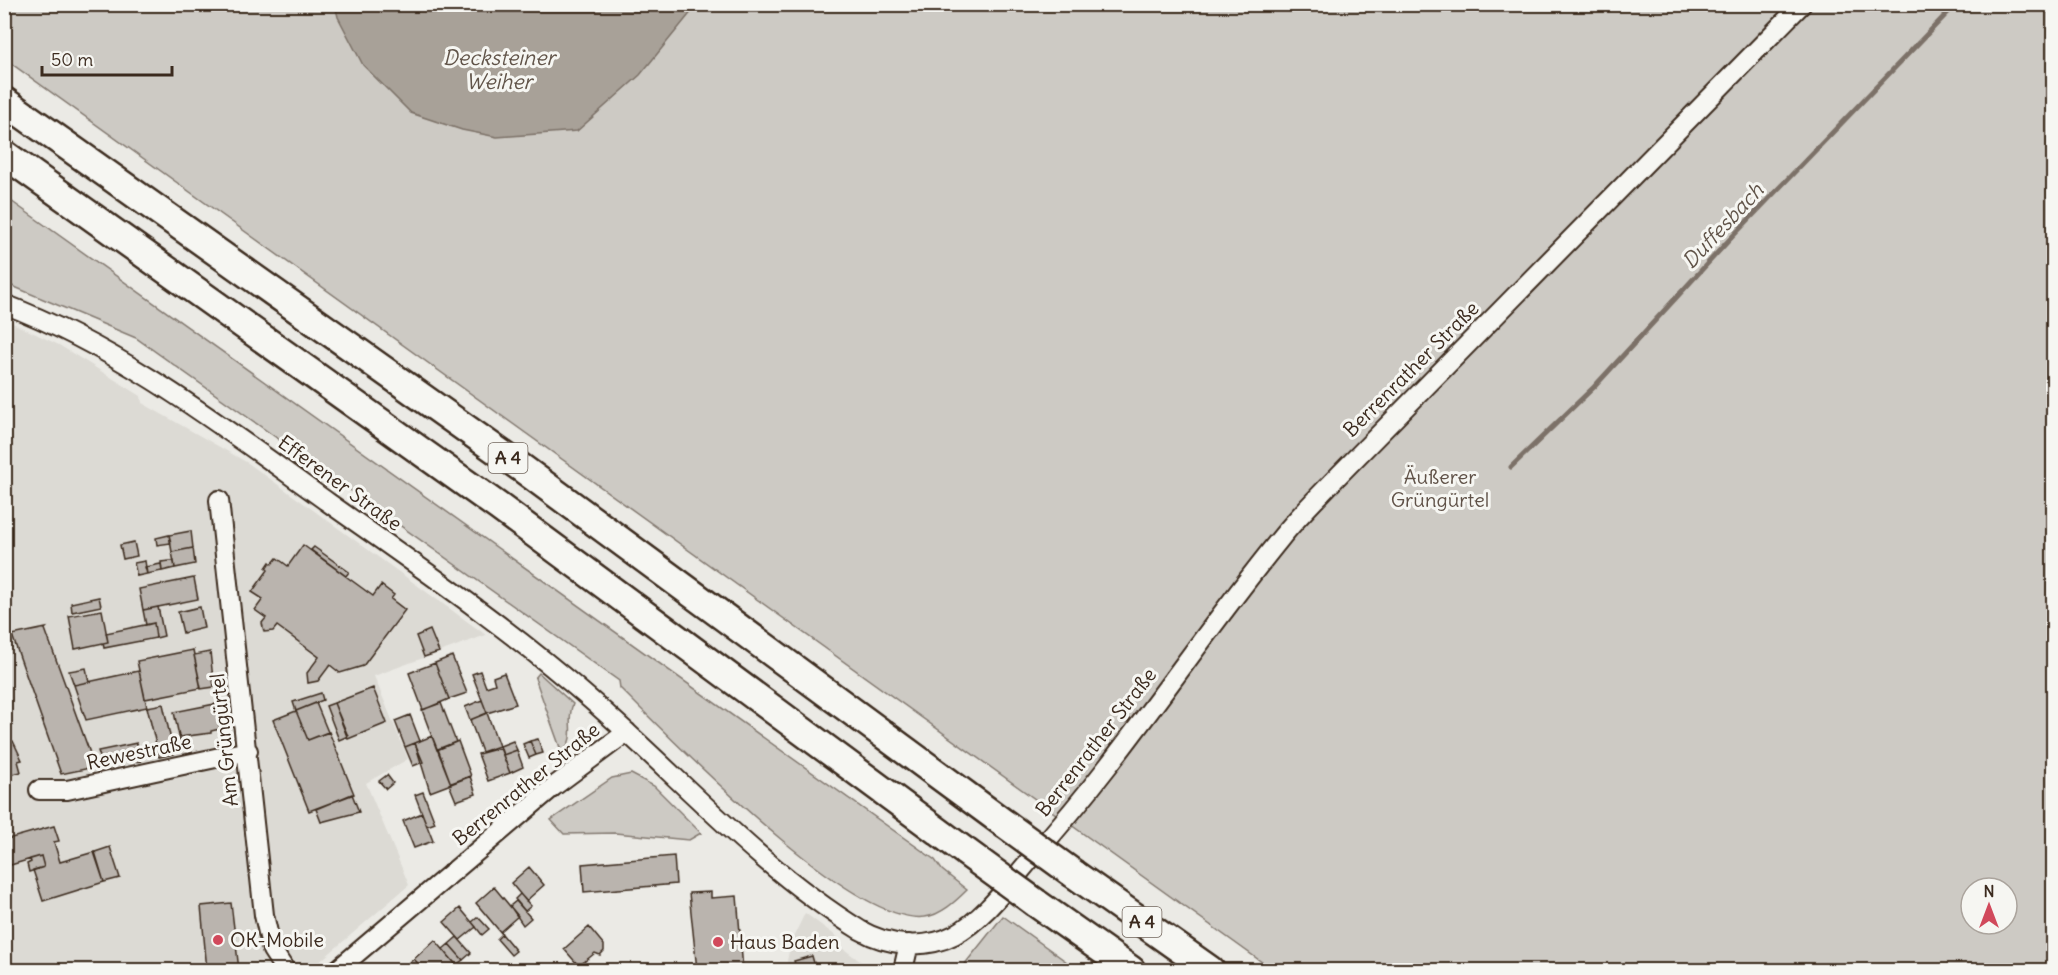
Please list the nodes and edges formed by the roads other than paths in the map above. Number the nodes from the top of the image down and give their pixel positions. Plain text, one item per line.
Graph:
1 (1802, 4) edge
2 (4, 101) edge
3 (4, 154) edge
4 (4, 304) edge
5 (219, 500) dead end
6 (627, 732) junction
7 (248, 751) junction
8 (39, 790) dead end
9 (909, 944) junction
10 (285, 970) edge
11 (337, 970) edge
12 (903, 970) edge
13 (1131, 970) edge
14 (1210, 970) edge

1 - 9 street, Berrenrather Straße
2 - 14 highway, A 4, bridge
3 - 13 highway, A 4, bridge
4 - 6 street, Efferener Straße
5 - 7 street, Am Grüngürtel
6 - 9 street, Berrenrather Straße
6 - 11 street, Berrenrather Straße
7 - 8 street, Rewestraße
7 - 10 street, Am Grüngürtel
9 - 12 street

